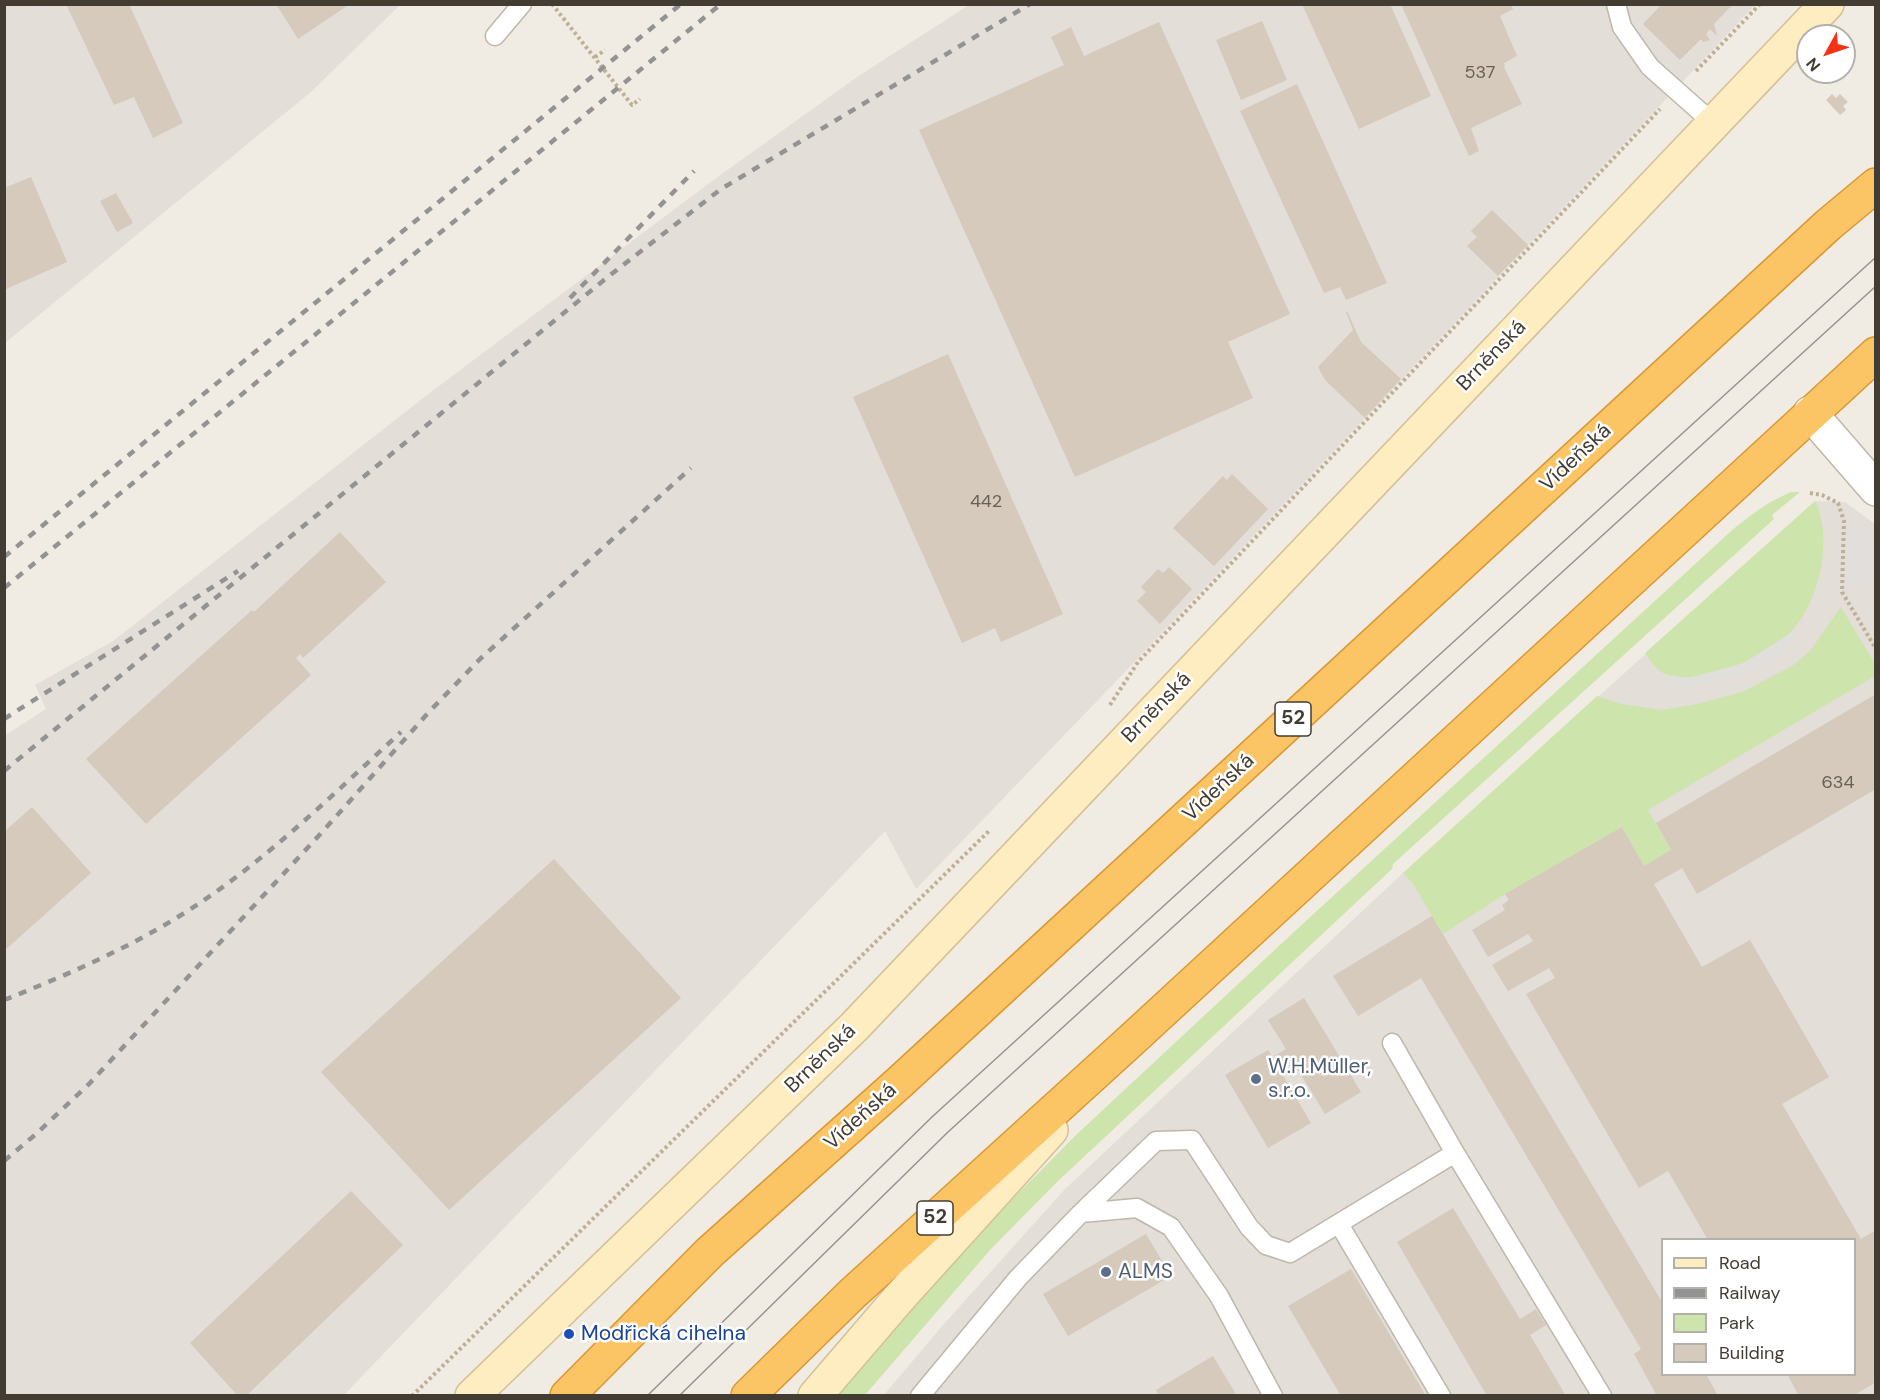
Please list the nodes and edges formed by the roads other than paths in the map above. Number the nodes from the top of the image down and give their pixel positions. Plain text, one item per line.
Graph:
1 (522, 4) edge
2 (1616, 4) edge
3 (1827, 4) edge
4 (495, 36) dead end
5 (1713, 123) junction
6 (1875, 185) edge
7 (1875, 354) edge
8 (1810, 413) junction
9 (1875, 489) edge
10 (1392, 1043) dead end
11 (1126, 1045) junction
12 (1455, 1153) junction
13 (1081, 1213) junction
14 (1339, 1224) junction
15 (472, 1395) edge
16 (567, 1395) edge
17 (748, 1395) edge
18 (815, 1395) edge
19 (920, 1395) edge
20 (1273, 1395) edge
21 (1442, 1395) edge
22 (1602, 1395) edge

1 - 4 lane
2 - 5 lane
3 - 5 street, Brněnská
5 - 15 street, Brněnská
6 - 16 highway, Vídeňská / 52
7 - 8 highway, 52
8 - 9 street
8 - 11 highway, 52
10 - 12 lane
11 - 17 highway, 52
11 - 18 street
12 - 14 lane
12 - 22 lane
13 - 14 lane
13 - 19 lane
13 - 20 lane
14 - 21 lane

